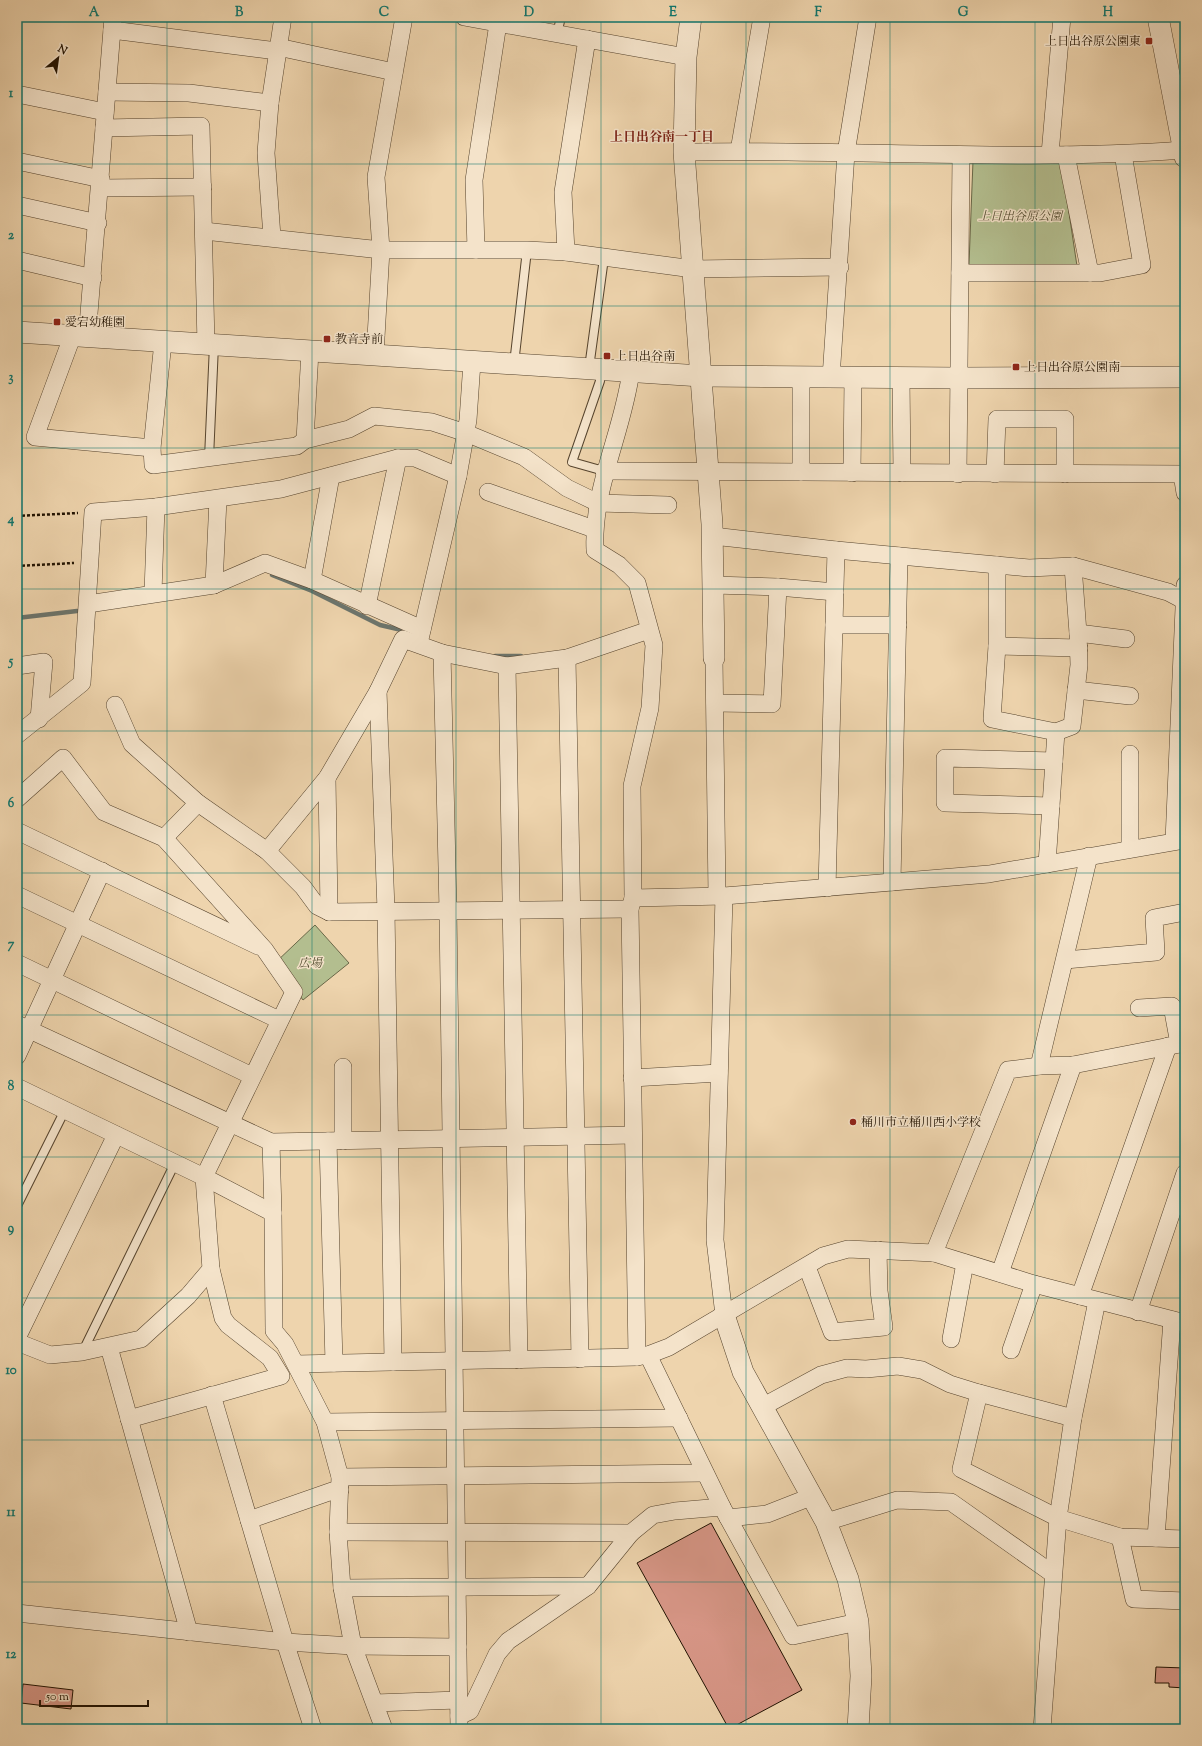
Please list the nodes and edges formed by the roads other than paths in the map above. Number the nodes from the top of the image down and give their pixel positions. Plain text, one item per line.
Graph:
1 (282, 17) edge
2 (404, 17) edge
3 (464, 17) edge
4 (561, 17) edge
5 (691, 17) edge
6 (762, 17) edge
7 (868, 17) edge
8 (1062, 17) edge
9 (1158, 17) edge
10 (498, 20) edge
11 (112, 23) edge
12 (557, 34) junction
13 (587, 39) junction
14 (278, 49) junction
15 (686, 57) junction
16 (394, 72) junction
17 (107, 92) junction
18 (17, 94) edge
19 (270, 103) junction
20 (104, 120) junction
21 (739, 151) junction
22 (684, 152) junction
23 (846, 153) junction
24 (1058, 154) junction
25 (1123, 154) junction
26 (1184, 154) edge
27 (961, 155) junction
28 (17, 161) edge
29 (100, 184) junction
30 (203, 187) junction
31 (17, 205) edge
32 (98, 223) junction
33 (204, 231) junction
34 (272, 237) junction
35 (381, 250) junction
36 (476, 250) junction
37 (527, 250) junction
38 (566, 252) junction
39 (604, 258) junction
40 (17, 260) edge
41 (840, 267) junction
42 (693, 269) junction
43 (960, 273) junction
44 (1090, 273) junction
45 (92, 278) junction
46 (17, 332) edge
47 (80, 337) junction
48 (163, 342) junction
49 (210, 345) junction
50 (310, 351) junction
51 (374, 355) junction
52 (472, 362) junction
53 (514, 364) junction
54 (594, 369) junction
55 (632, 371) junction
56 (701, 376) junction
57 (801, 377) junction
58 (1185, 377) edge
59 (831, 378) junction
60 (853, 378) junction
61 (902, 378) junction
62 (959, 378) junction
63 (466, 433) junction
64 (305, 440) junction
65 (152, 448) junction
66 (398, 458) junction
67 (209, 459) junction
68 (604, 470) junction
69 (709, 471) junction
70 (801, 472) junction
71 (852, 472) junction
72 (902, 473) junction
73 (958, 474) junction
74 (995, 474) junction
75 (1065, 474) junction
76 (1184, 474) edge
77 (331, 476) junction
78 (458, 476) junction
79 (488, 492) dead end
80 (1185, 493) edge
81 (218, 499) junction
82 (598, 504) junction
83 (668, 505) dead end
84 (156, 507) junction
85 (594, 529) junction
86 (712, 536) junction
87 (836, 550) junction
88 (900, 556) junction
89 (997, 565) junction
90 (1073, 566) junction
91 (312, 580) junction
92 (214, 585) junction
93 (714, 585) junction
94 (778, 587) junction
95 (835, 592) junction
96 (153, 593) junction
97 (1185, 596) edge
98 (88, 604) junction
99 (367, 606) junction
100 (834, 625) junction
101 (898, 625) junction
102 (649, 630) junction
103 (420, 636) junction
104 (1126, 639) dead end
105 (1078, 640) junction
106 (997, 646) junction
107 (442, 654) junction
108 (568, 658) junction
109 (714, 658) joint
110 (17, 666) edge
111 (507, 666) junction
112 (1076, 690) junction
113 (378, 691) junction
114 (1130, 696) dead end
115 (715, 703) junction
116 (115, 705) dead end
117 (39, 719) junction
118 (1056, 732) junction
119 (17, 735) edge
120 (1130, 754) dead end
121 (1054, 761) junction
122 (327, 778) junction
123 (17, 799) edge
124 (198, 803) junction
125 (1051, 806) junction
126 (17, 831) edge
127 (164, 838) junction
128 (1180, 841) edge
129 (1130, 849) junction
130 (267, 851) junction
131 (1090, 856) junction
132 (1047, 864) junction
133 (102, 871) junction
134 (892, 882) junction
135 (827, 888) junction
136 (17, 895) edge
137 (720, 896) junction
138 (632, 904) junction
139 (572, 909) junction
140 (386, 910) junction
141 (448, 910) junction
142 (511, 910) junction
143 (329, 912) junction
144 (1185, 912) edge
145 (78, 924) junction
146 (265, 950) junction
147 (1065, 960) junction
148 (17, 963) edge
149 (52, 980) junction
150 (1139, 1008) dead end
151 (279, 1020) junction
152 (23, 1027) edge
153 (1177, 1044) edge
154 (17, 1056) edge
155 (1073, 1065) junction
156 (1040, 1066) junction
157 (343, 1067) dead end
158 (719, 1073) junction
159 (252, 1076) junction
160 (632, 1078) junction
161 (17, 1088) edge
162 (65, 1110) junction
163 (229, 1123) junction
164 (116, 1135) junction
165 (633, 1135) junction
166 (576, 1136) junction
167 (515, 1138) junction
168 (451, 1139) junction
169 (390, 1140) junction
170 (336, 1141) junction
171 (270, 1142) junction
172 (175, 1163) junction
173 (1185, 1173) edge
174 (204, 1177) junction
175 (17, 1206) edge
176 (273, 1213) junction
177 (878, 1250) junction
178 (934, 1253) junction
179 (965, 1263) junction
180 (807, 1267) junction
181 (212, 1269) junction
182 (1000, 1273) junction
183 (1034, 1284) junction
184 (1080, 1296) junction
185 (1096, 1300) junction
186 (1138, 1312) junction
187 (724, 1315) junction
188 (1179, 1321) edge
189 (17, 1338) edge
190 (951, 1339) dead end
191 (17, 1342) edge
192 (108, 1347) junction
193 (1011, 1350) dead end
194 (82, 1352) junction
195 (643, 1356) junction
196 (580, 1359) junction
197 (518, 1360) junction
198 (454, 1361) junction
199 (393, 1362) junction
200 (296, 1364) junction
201 (334, 1364) junction
202 (979, 1393) junction
203 (212, 1395) junction
204 (762, 1407) junction
205 (679, 1418) junction
206 (1073, 1418) junction
207 (129, 1420) junction
208 (455, 1420) junction
209 (325, 1422) junction
210 (705, 1473) junction
211 (456, 1476) junction
212 (340, 1484) junction
213 (813, 1496) junction
214 (725, 1513) junction
215 (1058, 1518) junction
216 (249, 1520) junction
217 (826, 1522) junction
218 (456, 1531) junction
219 (338, 1532) junction
220 (631, 1533) junction
221 (1120, 1537) junction
222 (1156, 1538) junction
223 (1185, 1540) edge
224 (1053, 1574) junction
225 (588, 1586) junction
226 (457, 1587) junction
227 (342, 1588) junction
228 (1185, 1601) edge
229 (17, 1613) edge
230 (858, 1622) junction
231 (189, 1632) junction
232 (285, 1642) junction
233 (353, 1646) junction
234 (458, 1647) junction
235 (375, 1703) junction
236 (459, 1715) edge
237 (313, 1729) edge
238 (384, 1729) edge
239 (858, 1729) edge
240 (1042, 1729) edge

1 - 14 street
2 - 16 street
3 - 10 street
4 - 12 lane
5 - 15 street
6 - 21 street
7 - 23 street
8 - 24 street
9 - 26 street
10 - 12 street
10 - 36 street
11 - 14 street
11 - 17 street
12 - 13 street
13 - 15 street
13 - 38 street
14 - 16 street
14 - 19 street
15 - 22 street
16 - 35 street
17 - 19 street
17 - 20 street
18 - 20 street
19 - 34 street
20 - 29 street
20 - 30 street
21 - 22 street
21 - 23 street
22 - 42 street
23 - 27 street
23 - 41 street
24 - 25 street
24 - 27 street
24 - 44 street
25 - 26 street
25 - 44 street
27 - 43 street
28 - 29 street
29 - 30 street
29 - 32 street
30 - 33 street
31 - 32 street
32 - 45 street
33 - 34 street
33 - 49 street
34 - 35 street
35 - 36 street
35 - 51 street
36 - 37 street
37 - 38 street
37 - 53 lane
38 - 39 street
39 - 42 street
39 - 54 lane
40 - 45 street
41 - 42 street
41 - 59 street
42 - 56 street
43 - 44 street
43 - 62 street
45 - 47 street
46 - 47 street
47 - 48 street
47 - 65 street
48 - 49 street
48 - 65 street
49 - 50 street
49 - 67 lane
50 - 51 street
50 - 64 street
51 - 52 street
52 - 53 street
52 - 63 street
53 - 54 street
54 - 55 street
54 - 68 lane
55 - 56 street
55 - 68 street
56 - 57 street
56 - 69 street
57 - 59 street
57 - 70 street
58 - 62 street
59 - 60 street
60 - 61 street
60 - 71 street
61 - 62 street
61 - 72 street
62 - 73 street
63 - 64 street
63 - 78 street
63 - 82 street
64 - 67 street
65 - 67 street
66 - 77 street
66 - 78 street
66 - 99 street
68 - 69 street
68 - 82 street
69 - 70 street
69 - 86 street
70 - 71 street
71 - 72 street
72 - 73 street
73 - 74 street
74 - 75 street
74 - 75 street
75 - 76 street
76 - 80 street
77 - 81 street
77 - 91 street
78 - 103 street
79 - 85 street
81 - 84 street
81 - 92 street
82 - 83 street
82 - 85 street
84 - 96 street
84 - 98 street
85 - 102 street
86 - 87 street
86 - 93 street
87 - 88 street
87 - 95 street
88 - 89 street
88 - 101 street
89 - 90 street
89 - 106 street
90 - 97 street
90 - 105 street
91 - 92 street
91 - 99 street
92 - 96 street
93 - 94 street
93 - 109 street
94 - 95 street
94 - 115 street
95 - 100 street
96 - 98 street
97 - 128 street
98 - 117 street
99 - 103 street
100 - 101 street
100 - 135 street
101 - 134 street
102 - 108 street
102 - 138 street
103 - 107 street
103 - 113 street
104 - 105 street
105 - 106 street
105 - 112 street
106 - 118 street
107 - 111 street
107 - 141 street
108 - 111 street
108 - 139 street
109 - 115 street
110 - 117 street
111 - 142 street
112 - 114 street
112 - 118 street
113 - 122 street
113 - 140 street
115 - 137 street
116 - 124 street
117 - 119 street
118 - 121 street
120 - 129 street
121 - 125 street
121 - 125 street
122 - 130 street
122 - 143 street
123 - 127 street
124 - 127 street
124 - 130 street
125 - 132 street
126 - 133 street
127 - 146 street
128 - 129 street
129 - 131 street
130 - 143 street
131 - 132 street
131 - 147 street
132 - 134 street
133 - 145 street
133 - 146 street
134 - 135 street
135 - 137 street
136 - 145 street
137 - 138 street
137 - 158 street
138 - 139 street
138 - 160 street
139 - 142 street
139 - 166 street
140 - 141 street
140 - 143 street
140 - 169 street
141 - 142 street
141 - 168 street
142 - 167 street
144 - 147 street
145 - 149 street
145 - 151 street
146 - 151 street
147 - 156 street
148 - 149 street
149 - 152 street
149 - 159 street
150 - 153 street
151 - 159 street
152 - 154 street
152 - 163 street
153 - 155 street
153 - 184 street
155 - 156 street
155 - 182 street
156 - 178 street
157 - 170 street
158 - 160 street
158 - 187 street
159 - 163 street
160 - 165 street
161 - 162 street
162 - 164 street
162 - 175 lane
163 - 171 street
163 - 174 street
164 - 172 street
164 - 189 street
165 - 166 street
165 - 195 street
166 - 167 street
166 - 196 street
167 - 168 street
167 - 197 street
168 - 169 street
168 - 198 street
169 - 170 street
169 - 199 street
170 - 171 street
170 - 201 street
171 - 176 street
172 - 174 street
172 - 194 lane
173 - 186 street
174 - 176 street
174 - 181 street
176 - 200 street
177 - 178 street
177 - 180 street
177 - 180 street
178 - 179 street
179 - 182 street
179 - 190 street
180 - 187 street
181 - 192 street
181 - 203 street
182 - 183 street
183 - 184 street
183 - 193 street
184 - 185 street
185 - 186 street
185 - 206 street
186 - 188 street
187 - 195 street
187 - 204 street
188 - 222 street
191 - 194 street
192 - 194 street
192 - 207 street
195 - 196 street
195 - 205 street
196 - 197 street
197 - 198 street
198 - 199 street
198 - 208 street
199 - 201 street
200 - 201 street
200 - 209 street
202 - 204 street
202 - 206 street
202 - 215 street
203 - 207 street
203 - 216 street
204 - 213 street
205 - 208 street
205 - 210 street
206 - 215 street
207 - 231 street
208 - 209 street
208 - 211 street
209 - 212 street
210 - 211 street
210 - 214 street
211 - 212 street
211 - 218 street
212 - 216 street
212 - 219 street
213 - 214 street
213 - 217 street
214 - 220 street
214 - 230 street
215 - 221 street
215 - 224 street
216 - 232 street
217 - 224 street
217 - 230 street
218 - 219 street
218 - 220 street
218 - 226 street
219 - 227 street
220 - 225 street
221 - 222 street
221 - 228 street
222 - 223 street
224 - 240 street
225 - 226 street
225 - 236 street
226 - 227 street
226 - 234 street
227 - 233 street
229 - 231 street
230 - 239 street
231 - 232 street
232 - 233 street
232 - 237 street
233 - 234 street
233 - 235 street
234 - 236 street
235 - 236 street
235 - 238 street

